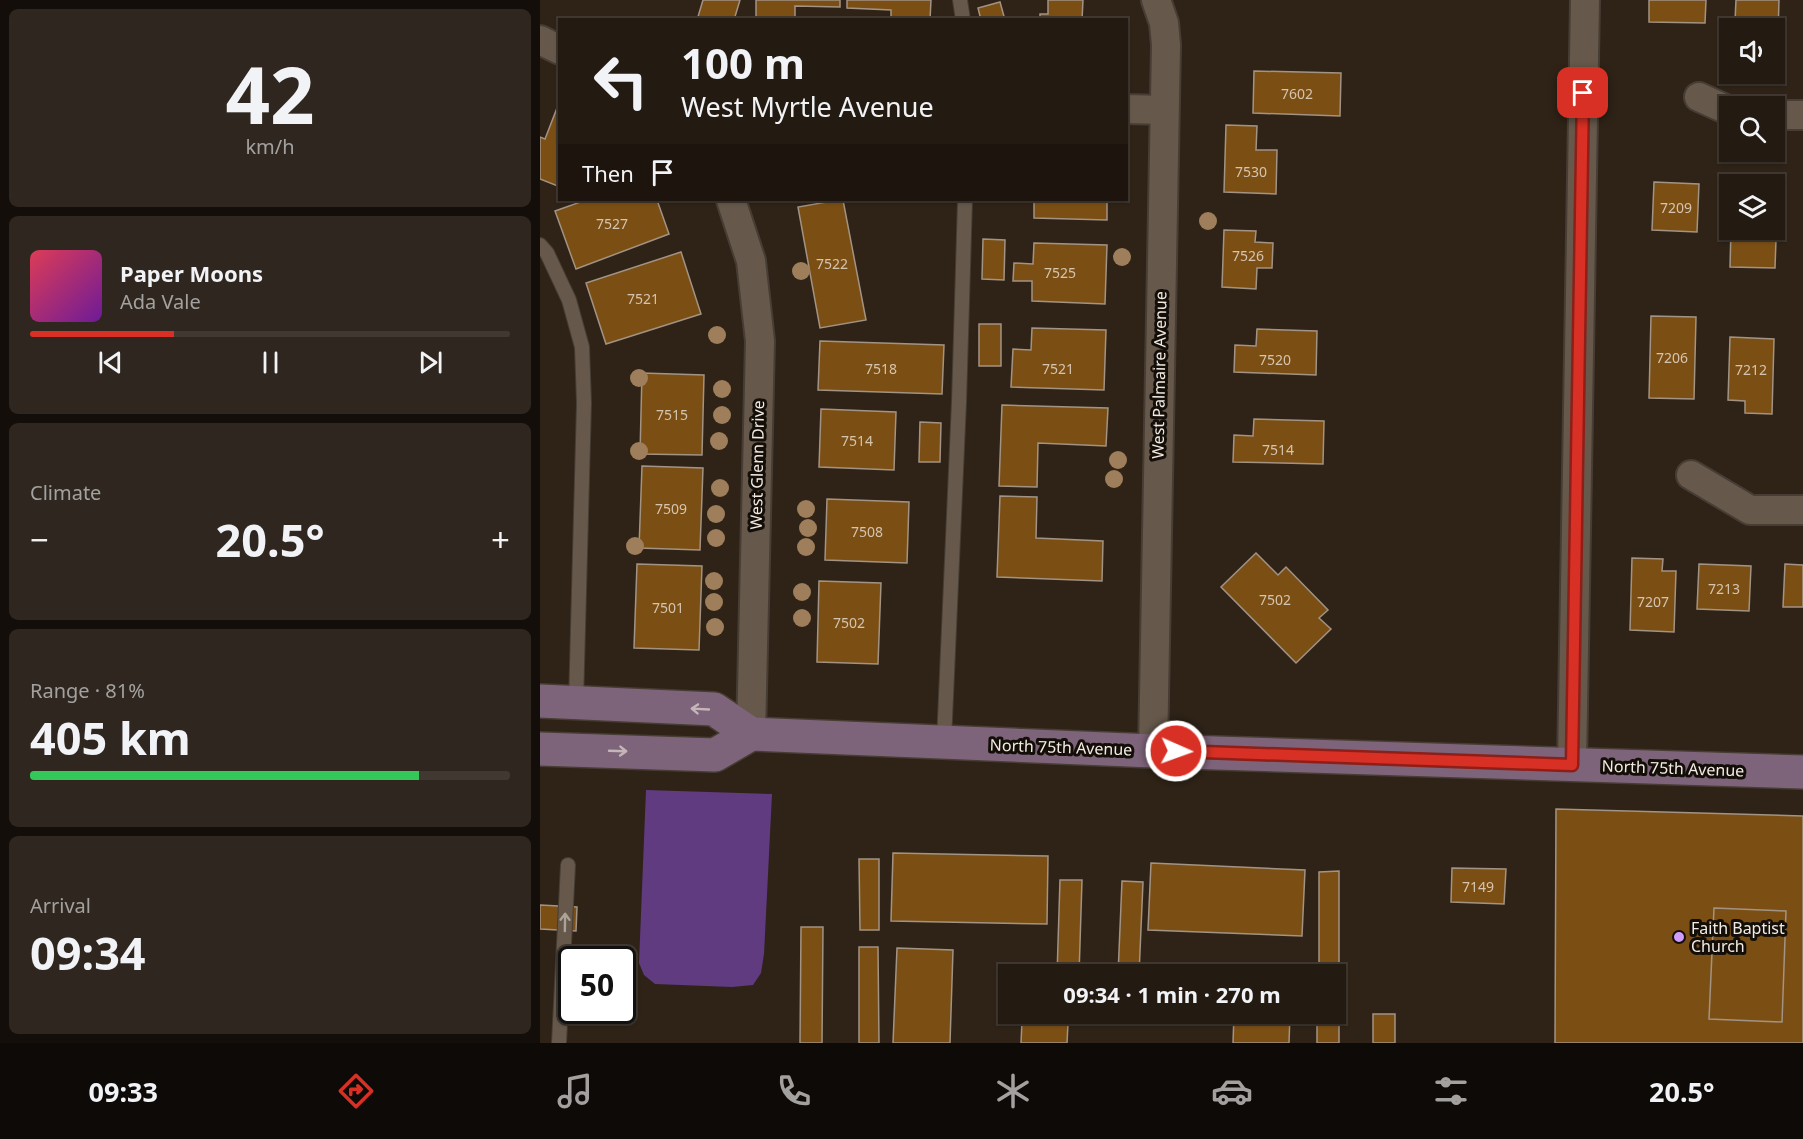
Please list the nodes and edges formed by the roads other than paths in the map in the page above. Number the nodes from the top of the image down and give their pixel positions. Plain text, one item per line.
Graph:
1 (960, 0) edge
2 (1156, 0) edge
3 (1585, 0) edge
4 (963, 18) edge
5 (540, 40) edge
6 (558, 49) edge
7 (1699, 98) dead end
8 (1719, 106) edge
9 (1128, 109) edge
10 (1164, 110) junction
11 (1785, 115) edge
12 (1803, 115) edge
13 (731, 201) edge
14 (965, 201) edge
15 (540, 244) edge
16 (1691, 475) dead end
17 (1803, 510) edge
18 (540, 701) edge
19 (576, 703) junction
20 (751, 734) junction
21 (944, 741) junction
22 (540, 749) edge
23 (1154, 751) junction
24 (1572, 765) junction
25 (1803, 772) edge
26 (568, 866) dead end
27 (559, 1043) edge

1 - 4 lane
2 - 10 street, West Palmaire Avenue
3 - 24 street
5 - 6 street
7 - 8 street
9 - 10 street
10 - 23 street, West Palmaire Avenue
11 - 12 street
13 - 20 street, West Glenn Drive
14 - 21 lane
15 - 19 lane
16 - 17 street
18 - 19 main road
20 -> 19 main road
20 - 21 main road, North 75th Avenue
22 -> 20 main road
21 - 23 main road, North 75th Avenue
23 - 24 main road, North 75th Avenue
24 - 25 main road, North 75th Avenue
27 -> 26 lane

